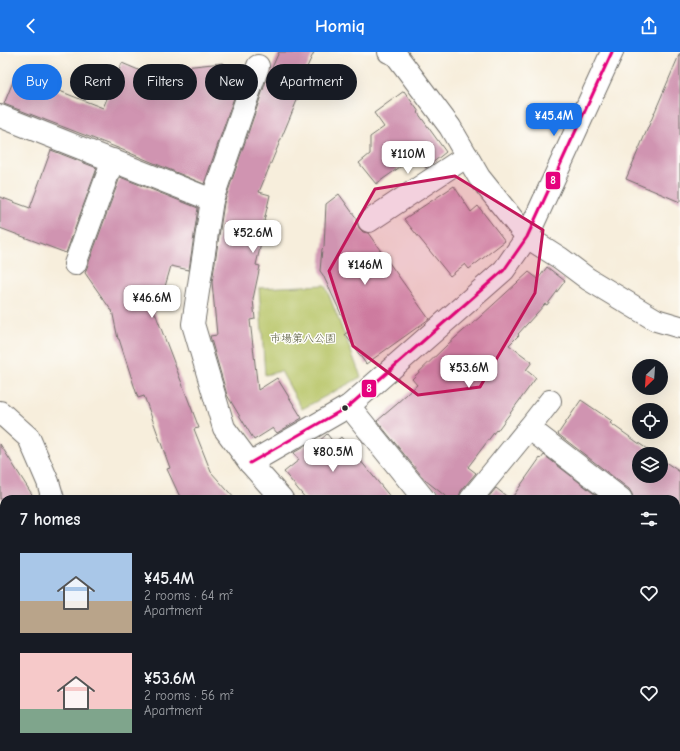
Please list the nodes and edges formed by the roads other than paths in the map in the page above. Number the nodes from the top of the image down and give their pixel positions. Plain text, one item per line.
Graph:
1 (389, 52) edge
2 (612, 52) edge
3 (246, 100) edge
4 (0, 116) edge
5 (467, 156) junction
6 (113, 160) junction
7 (212, 200) junction
8 (369, 222) dead end
9 (528, 237) junction
10 (75, 264) dead end
11 (680, 327) edge
12 (550, 401) dead end
13 (349, 406) junction
14 (0, 412) edge
15 (529, 428) junction
16 (250, 463) junction
17 (52, 495) edge
18 (278, 495) edge
19 (421, 495) edge
20 (474, 495) edge
21 (616, 495) edge

1 - 5 street
2 - 9 street
3 - 7 street
4 - 6 street
5 - 8 street
5 - 9 street
6 - 7 street
6 - 10 street
7 - 16 street
9 - 11 street
9 - 13 street
12 - 15 street
13 - 16 street
13 - 19 street
14 - 17 street
15 - 20 street
15 - 21 street
16 - 18 street

